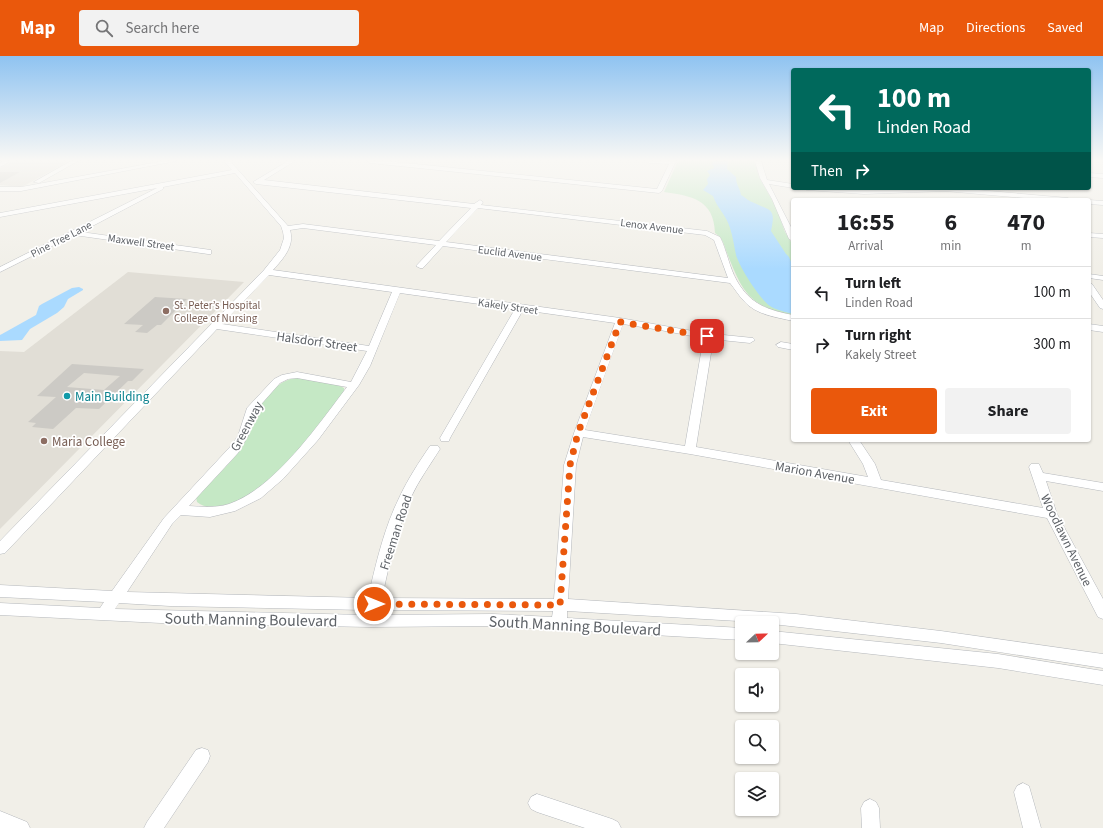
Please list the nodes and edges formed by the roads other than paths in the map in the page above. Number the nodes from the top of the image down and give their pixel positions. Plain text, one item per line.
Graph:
1 (95, 197) edge
2 (146, 197) edge
3 (259, 197) edge
4 (411, 197) edge
5 (775, 197) edge
6 (1091, 202) edge
7 (1103, 203) edge
8 (478, 204) junction
9 (0, 215) edge
10 (286, 228) junction
11 (75, 233) junction
12 (791, 234) edge
13 (1091, 235) edge
14 (1103, 236) edge
15 (441, 244) junction
16 (208, 252) dead end
17 (420, 266) dead end
18 (0, 270) edge
19 (266, 272) junction
20 (1091, 276) edge
21 (1103, 278) edge
22 (733, 281) junction
23 (1091, 289) edge
24 (397, 290) junction
25 (1103, 306) edge
26 (520, 308) junction
27 (791, 318) edge
28 (620, 322) junction
29 (215, 326) junction
30 (1091, 327) edge
31 (1103, 329) edge
32 (707, 336) junction
33 (750, 340) dead end
34 (780, 345) dead end
35 (791, 348) edge
36 (372, 349) junction
37 (354, 386) junction
38 (578, 433) junction
39 (445, 438) dead end
40 (854, 442) edge
41 (434, 449) dead end
42 (690, 450) junction
43 (876, 482) junction
44 (1103, 487) edge
45 (177, 510) junction
46 (1051, 514) junction
47 (0, 549) edge
48 (0, 591) edge
49 (115, 598) junction
50 (374, 604) junction
51 (560, 605) junction
52 (0, 609) edge
53 (1103, 613) edge
54 (715, 614) junction
55 (103, 615) junction
56 (796, 620) junction
57 (370, 621) junction
58 (559, 623) junction
59 (718, 631) junction
60 (735, 633) edge
61 (779, 637) edge
62 (941, 637) junction
63 (800, 639) junction
64 (947, 656) junction
65 (1103, 661) edge
66 (1103, 678) edge
67 (202, 756) dead end
68 (1023, 792) dead end
69 (537, 803) dead end
70 (870, 808) dead end
71 (0, 820) edge
72 (21, 828) edge
73 (153, 828) edge
74 (612, 828) edge
75 (871, 828) edge
76 (1032, 828) edge

1 - 9 street
2 - 11 street, Pine Tree Lane
3 - 10 street
4 - 8 street, Lenox Avenue
5 - 12 street
6 - 7 street
8 - 15 street
8 - 22 street, Lenox Avenue
10 - 15 street, Euclid Avenue
10 - 19 street
11 - 16 street, Maxwell Street
11 - 18 street, Pine Tree Lane
13 - 14 street
15 - 17 street
15 - 22 street, Euclid Avenue
19 - 24 street, Kakely Street
19 - 29 street
20 - 21 street
22 - 27 street
23 - 25 street
24 - 26 street, Kakely Street
24 - 36 street
26 - 28 street, Kakely Street
26 - 39 street
28 - 32 street, Kakely Street
28 - 38 street
29 - 36 street, Halsdorf Street
29 - 47 street
30 - 31 street
32 - 33 street, Kakely Street
32 - 42 street
34 - 35 street
36 - 37 street
37 - 45 street
37 - 45 street, Greenway
38 - 42 street, Marion Avenue
38 - 51 street
40 - 43 street
41 - 50 street, Freeman Road
42 - 43 street, Marion Avenue
43 - 46 street, Marion Avenue
44 - 46 street, Woodlawn Avenue
45 - 49 street, Greenway
46 - 53 street, Woodlawn Avenue
48 - 49 street, South Manning Boulevard
49 - 50 street, South Manning Boulevard
49 - 55 street, Greenway
50 - 51 street, South Manning Boulevard
50 - 57 street, Freeman Road
51 - 54 street, South Manning Boulevard
51 - 58 street
52 - 55 street, South Manning Boulevard
54 - 56 street, South Manning Boulevard
54 - 59 street
55 - 57 street, South Manning Boulevard
56 - 62 street, South Manning Boulevard
56 - 63 street
57 - 58 street, South Manning Boulevard
58 - 59 street, South Manning Boulevard
59 - 60 street, South Manning Boulevard
61 - 63 street
62 - 64 street
62 - 65 street, South Manning Boulevard
63 - 64 street
64 - 66 street
67 - 73 street
68 - 76 street
69 - 74 street
70 - 75 street
71 - 72 street

